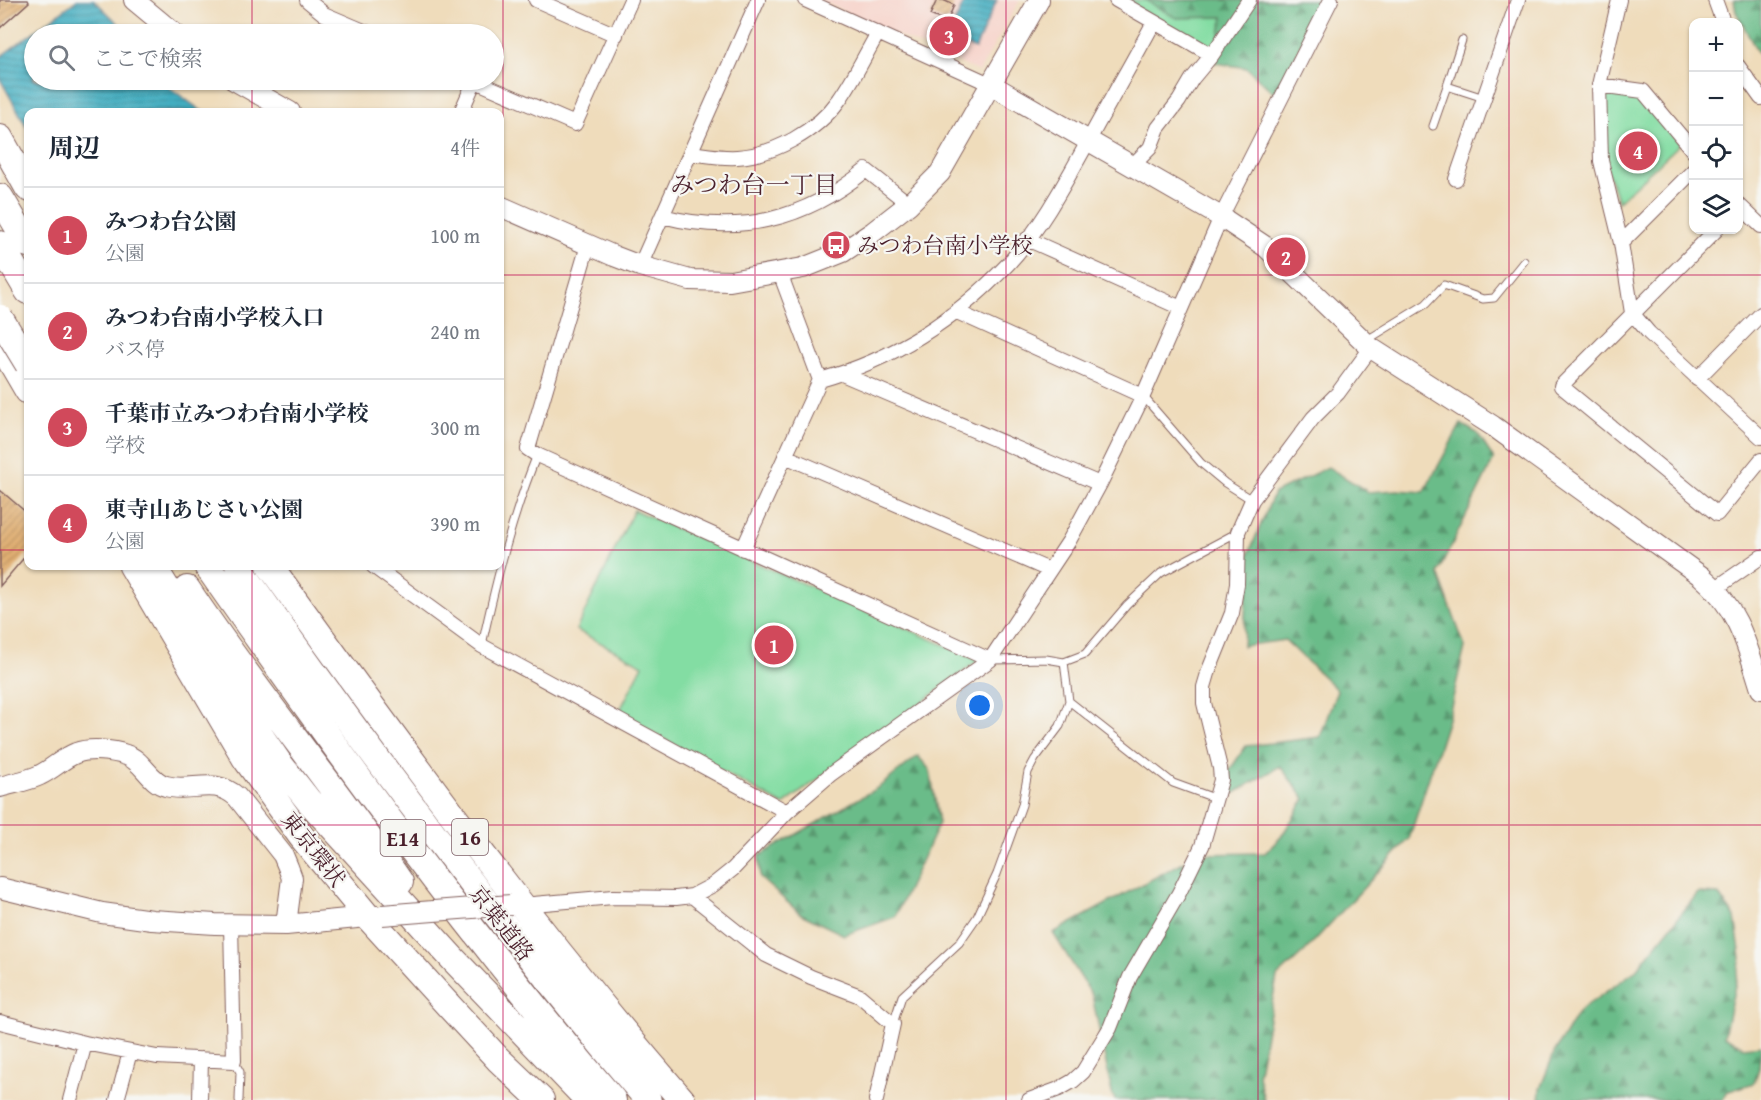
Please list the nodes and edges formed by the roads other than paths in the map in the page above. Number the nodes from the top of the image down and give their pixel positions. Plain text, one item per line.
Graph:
1 (307, 0) edge
2 (536, 0) edge
3 (632, 0) edge
4 (758, 0) edge
5 (805, 0) edge
6 (1039, 0) edge
7 (1116, 0) edge
8 (1249, 0) edge
9 (1331, 0) edge
10 (1518, 0) edge
11 (1619, 0) edge
12 (1716, 0) edge
13 (143, 3) edge
14 (1722, 18) edge
15 (1155, 22) junction
16 (165, 24) edge
17 (348, 24) edge
18 (878, 33) junction
19 (616, 35) junction
20 (1462, 40) dead end
21 (1212, 55) junction
22 (1742, 72) edge
23 (990, 84) junction
24 (1599, 85) junction
25 (1447, 86) junction
26 (250, 90) edge
27 (470, 90) edge
28 (497, 90) edge
29 (1484, 98) junction
30 (1761, 98) edge
31 (279, 108) edge
32 (463, 108) edge
33 (1433, 126) dead end
34 (0, 138) edge
35 (1089, 140) junction
36 (1689, 146) edge
37 (691, 153) junction
38 (1133, 165) junction
39 (1689, 175) edge
40 (1456, 179) dead end
41 (24, 181) edge
42 (0, 197) edge
43 (909, 204) junction
44 (504, 208) edge
45 (1743, 210) edge
46 (662, 216) junction
47 (1221, 217) junction
48 (1761, 226) edge
49 (1712, 234) edge
50 (24, 237) edge
51 (1028, 239) junction
52 (1621, 243) junction
53 (0, 244) edge
54 (588, 245) junction
55 (1524, 261) dead end
56 (639, 266) junction
57 (780, 273) junction
58 (24, 284) edge
59 (1181, 308) junction
60 (957, 312) junction
61 (1632, 313) junction
62 (1761, 314) edge
63 (0, 318) edge
64 (0, 329) edge
65 (0, 342) edge
66 (1368, 345) junction
67 (24, 357) edge
68 (24, 358) edge
69 (842, 374) junction
70 (1697, 379) junction
71 (820, 380) junction
72 (24, 384) edge
73 (1143, 396) junction
74 (1761, 437) edge
75 (537, 455) junction
76 (785, 456) junction
77 (1761, 460) edge
78 (1100, 484) junction
79 (1252, 500) junction
80 (1238, 532) junction
81 (743, 549) junction
82 (504, 554) edge
83 (1761, 557) edge
84 (134, 570) edge
85 (155, 570) edge
86 (174, 570) edge
87 (210, 570) edge
88 (241, 570) edge
89 (273, 570) edge
90 (378, 570) edge
91 (500, 570) edge
92 (1049, 570) junction
93 (1716, 588) junction
94 (482, 646) junction
95 (990, 660) junction
96 (1064, 662) junction
97 (1761, 689) edge
98 (1069, 700) junction
99 (0, 787) edge
100 (1217, 799) junction
101 (787, 812) junction
102 (0, 888) edge
103 (692, 896) junction
104 (516, 905) junction
105 (375, 916) junction
106 (231, 924) junction
107 (286, 925) junction
108 (453, 959) junction
109 (0, 1022) edge
110 (893, 1024) junction
111 (85, 1043) junction
112 (130, 1052) junction
113 (201, 1059) junction
114 (234, 1061) junction
115 (70, 1100) edge
116 (117, 1100) edge
117 (200, 1100) edge
118 (239, 1100) edge
119 (541, 1100) edge
120 (588, 1100) edge
121 (613, 1100) edge
122 (648, 1100) edge
123 (682, 1100) edge
124 (876, 1100) edge
125 (1029, 1100) edge

1 - 17 street
2 - 19 street
3 - 19 street
4 - 37 street
5 - 18 street
6 - 23 street
7 - 15 street
8 - 21 street
9 - 47 street
10 - 29 street
11 - 24 street
12 - 14 street
13 - 16 street
15 - 21 street
15 - 35 street
18 - 23 street
18 - 37 street
19 - 28 street
20 - 25 lane
21 - 38 street
22 - 30 street
23 - 35 street
23 - 43 street
24 - 36 street
24 - 52 street
25 - 29 lane
25 - 33 lane
26 - 31 street
27 - 32 street
29 - 40 street
34 - 41 highway
35 - 38 street
35 - 51 street
37 - 46 street
38 - 47 street
39 - 52 street
42 - 50 highway
43 - 46 street
43 - 57 street
44 - 54 street
45 - 48 street
46 - 56 street
47 - 59 street
47 - 66 street
49 - 61 street
51 - 59 street
51 - 60 street
52 - 61 street
53 - 58 highway
54 - 56 street
54 - 75 street
55 - 66 lane
56 - 57 street
57 - 71 street
59 - 73 street
60 - 69 street
60 - 73 street
61 - 70 street
61 - 77 street
62 - 70 street
63 - 67 highway, bridge
64 - 68 highway
65 - 72 highway
66 - 79 street
66 - 93 street
69 - 71 street
69 - 78 street
70 - 74 street
71 - 76 street
73 - 78 street
73 - 79 lane
75 - 81 street
75 - 82 lane
76 - 81 street
76 - 92 street
78 - 92 street
79 - 80 street
80 - 96 lane
80 - 100 street
81 - 95 street
83 - 93 street
84 - 105 highway, 東京環状
85 - 108 highway
86 - 108 highway
87 - 121 highway, 京葉道路 / E14
88 - 122 highway, 京葉道路 / E14
89 - 104 highway, 16
90 - 94 street
91 - 94 lane
92 - 95 street
93 - 97 street
94 - 101 street
95 - 96 lane
95 - 101 street
96 - 98 lane
98 - 100 lane
98 - 110 lane
99 - 107 street
100 - 125 street
101 - 103 street
102 - 106 street
103 - 104 street
103 - 110 street
104 - 105 street, bridge
104 - 123 highway, 16
105 - 107 street
105 - 119 highway, 東京環状
106 - 107 street
106 - 114 street
108 - 120 highway
109 - 111 street
110 - 124 street
111 - 112 street
111 - 115 street
112 - 113 street
112 - 116 street
113 - 114 street
113 - 117 street
114 - 118 lane

